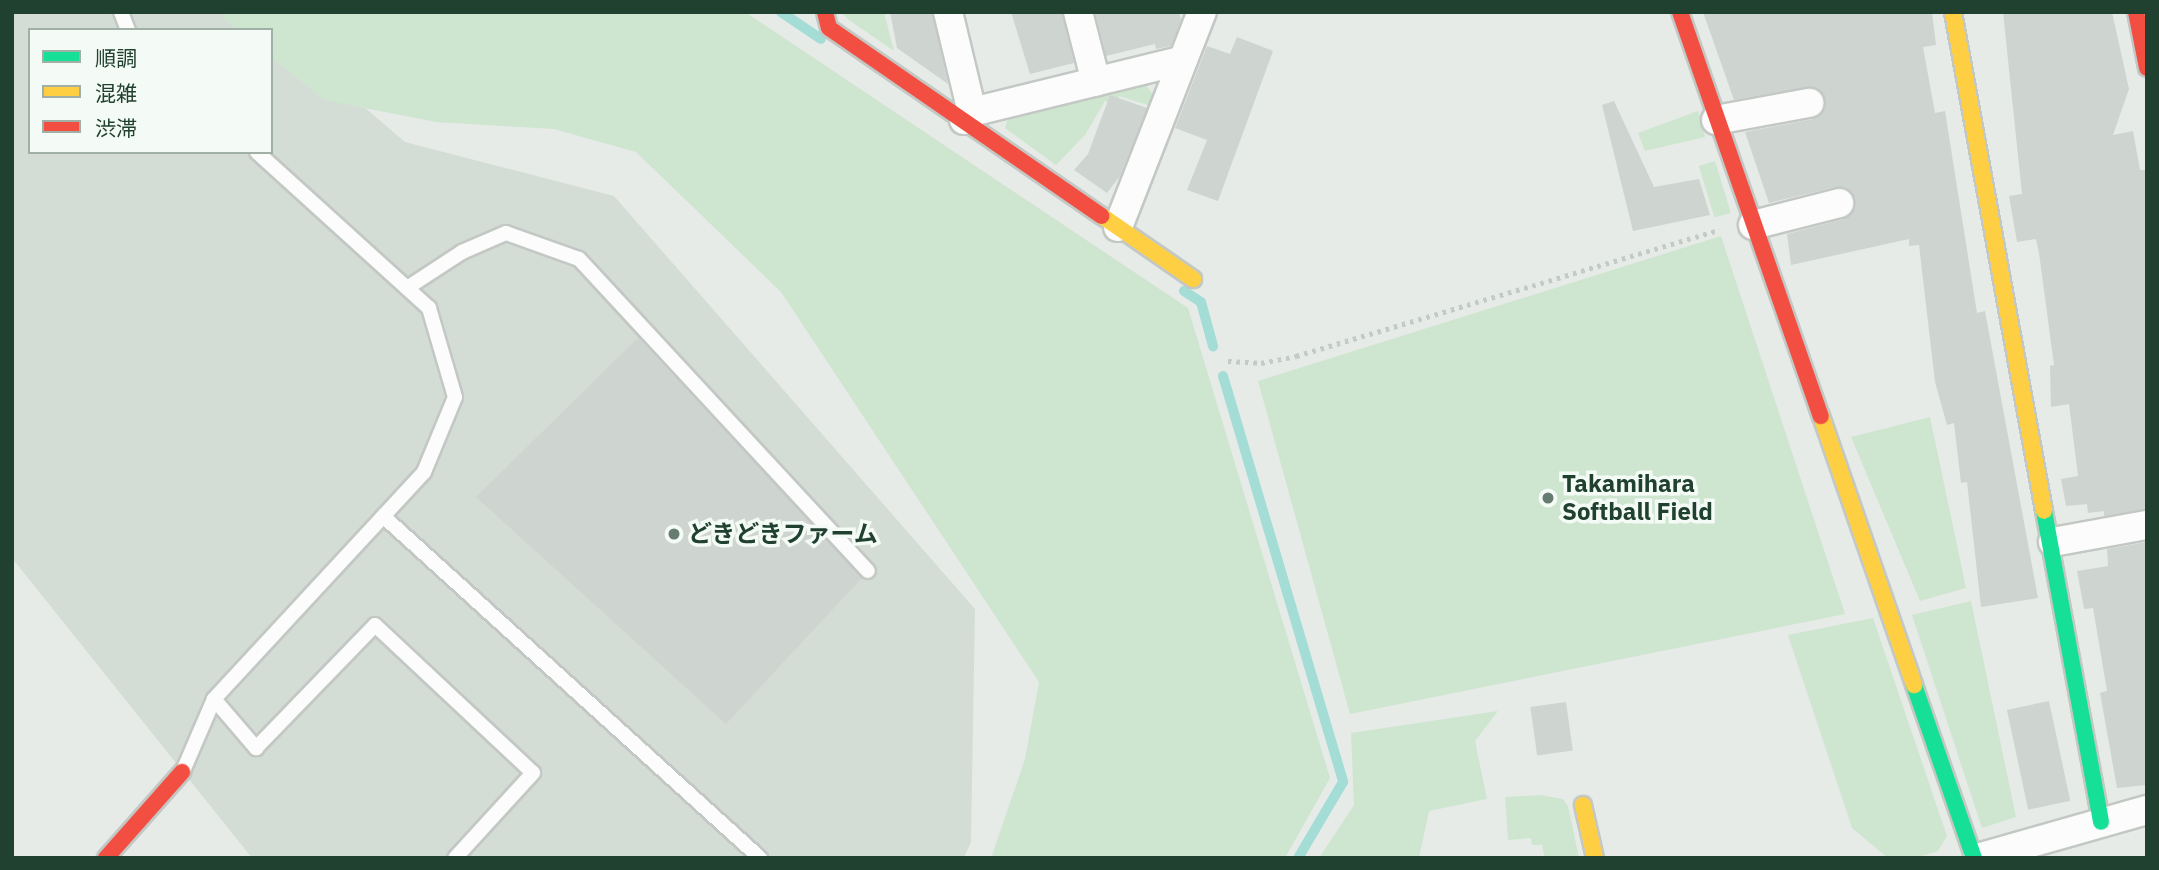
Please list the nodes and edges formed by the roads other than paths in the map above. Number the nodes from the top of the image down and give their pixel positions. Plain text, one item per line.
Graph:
1 (825, 12) edge
2 (948, 12) edge
3 (1078, 12) edge
4 (1202, 12) edge
5 (1680, 12) edge
6 (1953, 12) edge
7 (2136, 12) edge
8 (1183, 60) junction
9 (2147, 68) edge
10 (1096, 82) junction
11 (1809, 103) dead end
12 (968, 116) junction
13 (1717, 120) junction
14 (259, 154) edge
15 (1839, 203) dead end
16 (1752, 223) junction
17 (1118, 227) junction
18 (1193, 279) dead end
19 (407, 288) junction
20 (383, 516) junction
21 (2147, 525) edge
22 (2053, 542) junction
23 (868, 571) dead end
24 (214, 699) junction
25 (182, 772) joint
26 (1583, 805) dead end
27 (2147, 810) edge
28 (2101, 822) junction
29 (106, 858) edge
30 (455, 858) edge
31 (760, 858) edge
32 (1595, 858) edge
33 (1976, 858) edge

1 - 12 street
2 - 12 street
3 - 10 street
4 - 8 street
5 - 13 street
6 - 22 street
7 - 9 street
8 - 10 street
8 - 17 street
10 - 12 street
11 - 13 street
12 - 17 street
13 - 16 street
14 - 19 lane
15 - 16 street
16 - 33 street
17 - 18 street
19 - 20 lane
19 - 23 lane
20 - 24 lane
20 - 31 lane
21 - 22 street
22 - 28 street
24 - 25 lane
24 - 30 lane
25 - 29 street
26 - 32 street
27 - 28 street
28 - 33 street

